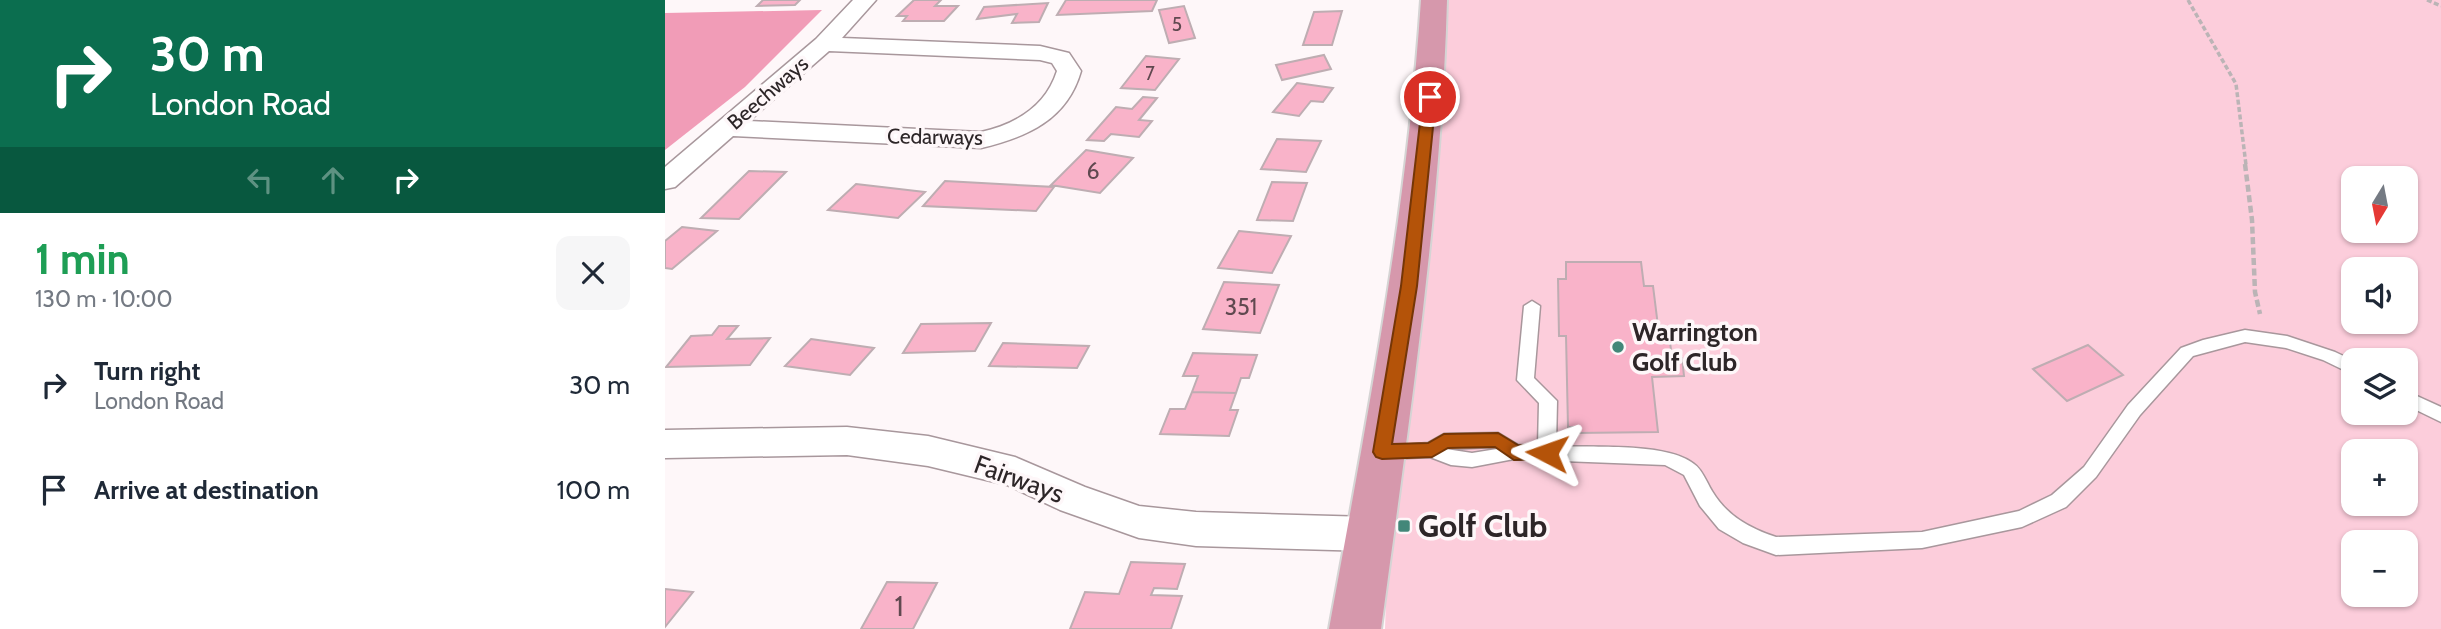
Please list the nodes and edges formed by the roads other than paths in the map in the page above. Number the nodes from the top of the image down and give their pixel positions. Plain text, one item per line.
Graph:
1 (865, 0) edge
2 (1434, 0) edge
3 (824, 44) junction
4 (727, 128) junction
5 (665, 180) edge
6 (1532, 306) dead end
7 (2341, 362) edge
8 (2418, 403) edge
9 (2441, 415) edge
10 (665, 444) edge
11 (1382, 452) junction
12 (1547, 453) junction
13 (1369, 534) junction
14 (1355, 629) edge

1 - 3 street, Beechways
2 - 11 highway
3 - 4 street, Beechways
3 - 4 street, Cedarways
4 - 5 street, Beechways
6 - 12 lane
7 - 12 lane
8 - 9 lane
10 - 13 street, Fairways
11 - 12 lane
11 - 13 highway
13 - 14 highway

